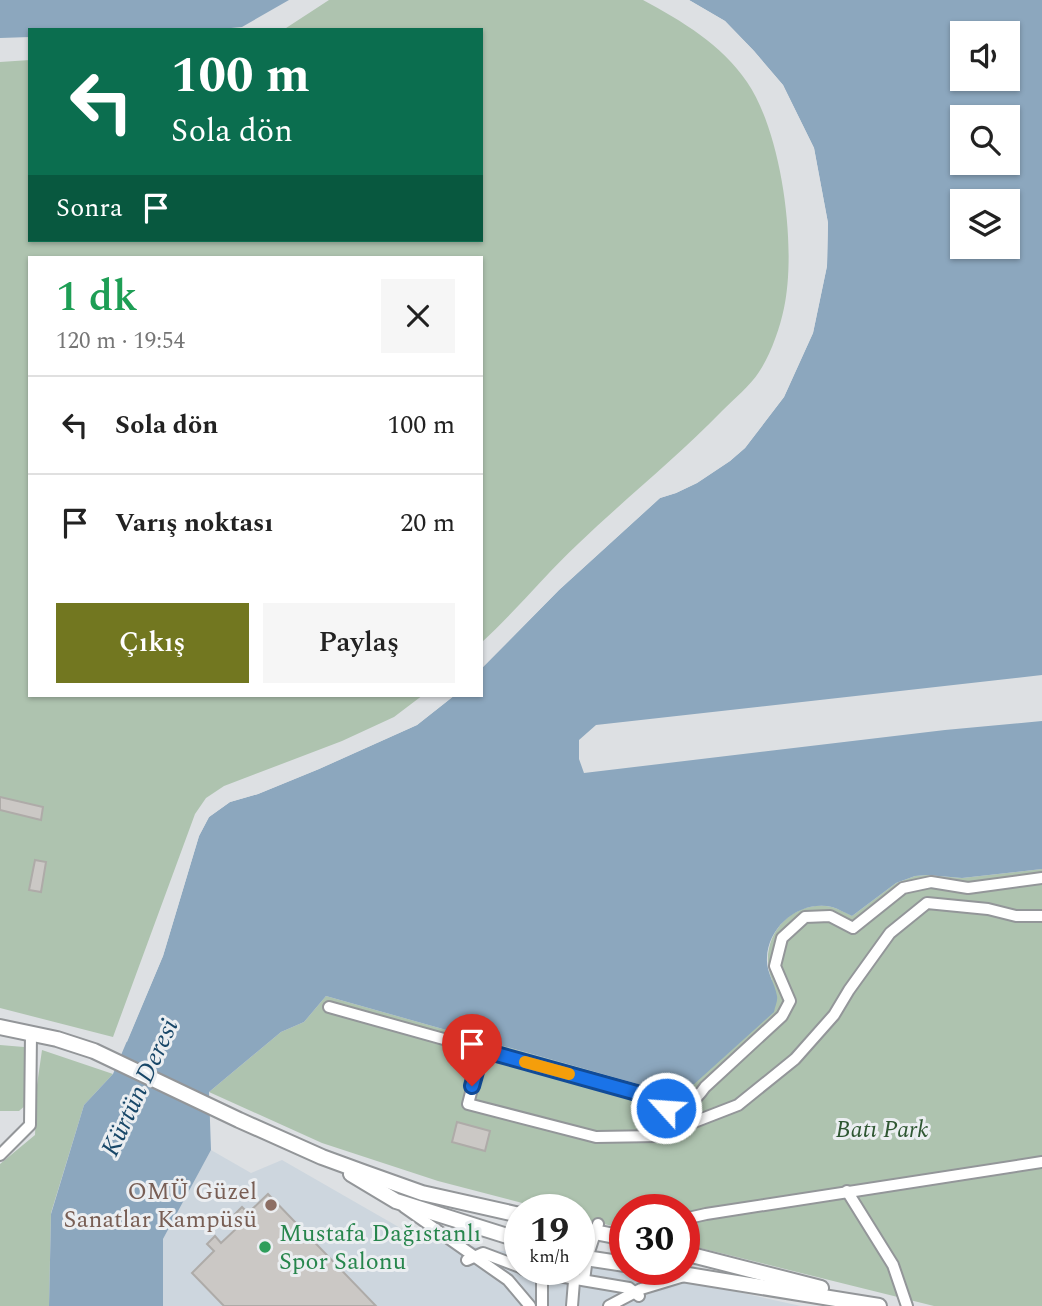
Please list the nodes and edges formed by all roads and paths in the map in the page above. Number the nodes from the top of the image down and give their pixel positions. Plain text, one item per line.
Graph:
1 (1042, 878) edge
2 (1042, 916) edge
3 (330, 1007) dead end
4 (0, 1027) edge
5 (31, 1034) junction
6 (482, 1050) junction
7 (0, 1155) edge
8 (322, 1157) junction
9 (1042, 1162) edge
10 (847, 1191) junction
11 (396, 1201) junction
12 (504, 1211) edge
13 (700, 1215) edge
14 (597, 1228) joint
15 (595, 1232) edge
16 (609, 1232) edge
17 (504, 1236) edge
18 (700, 1257) edge
19 (471, 1258) junction
20 (504, 1261) edge
21 (700, 1277) edge
22 (595, 1280) edge
23 (542, 1285) edge
24 (576, 1285) edge
25 (657, 1285) edge
26 (637, 1294) junction
27 (530, 1306) edge
28 (542, 1306) edge
29 (572, 1306) edge
30 (609, 1306) edge
31 (879, 1306) edge
32 (890, 1306) edge
33 (907, 1306) edge

1 - 6 street
2 - 6 street
3 - 6 street
4 - 5 main road
5 - 7 street
5 - 8 main road
8 - 11 main road
8 - 12 main road
9 - 10 street
10 - 13 street
10 - 33 street
11 - 17 main road
11 - 19 street
14 - 15 street
14 - 16 main road
18 - 32 main road
19 - 20 street
19 - 27 street
21 - 31 main road
22 - 26 street
23 - 28 street
24 - 29 street
25 - 26 street
26 - 30 street

